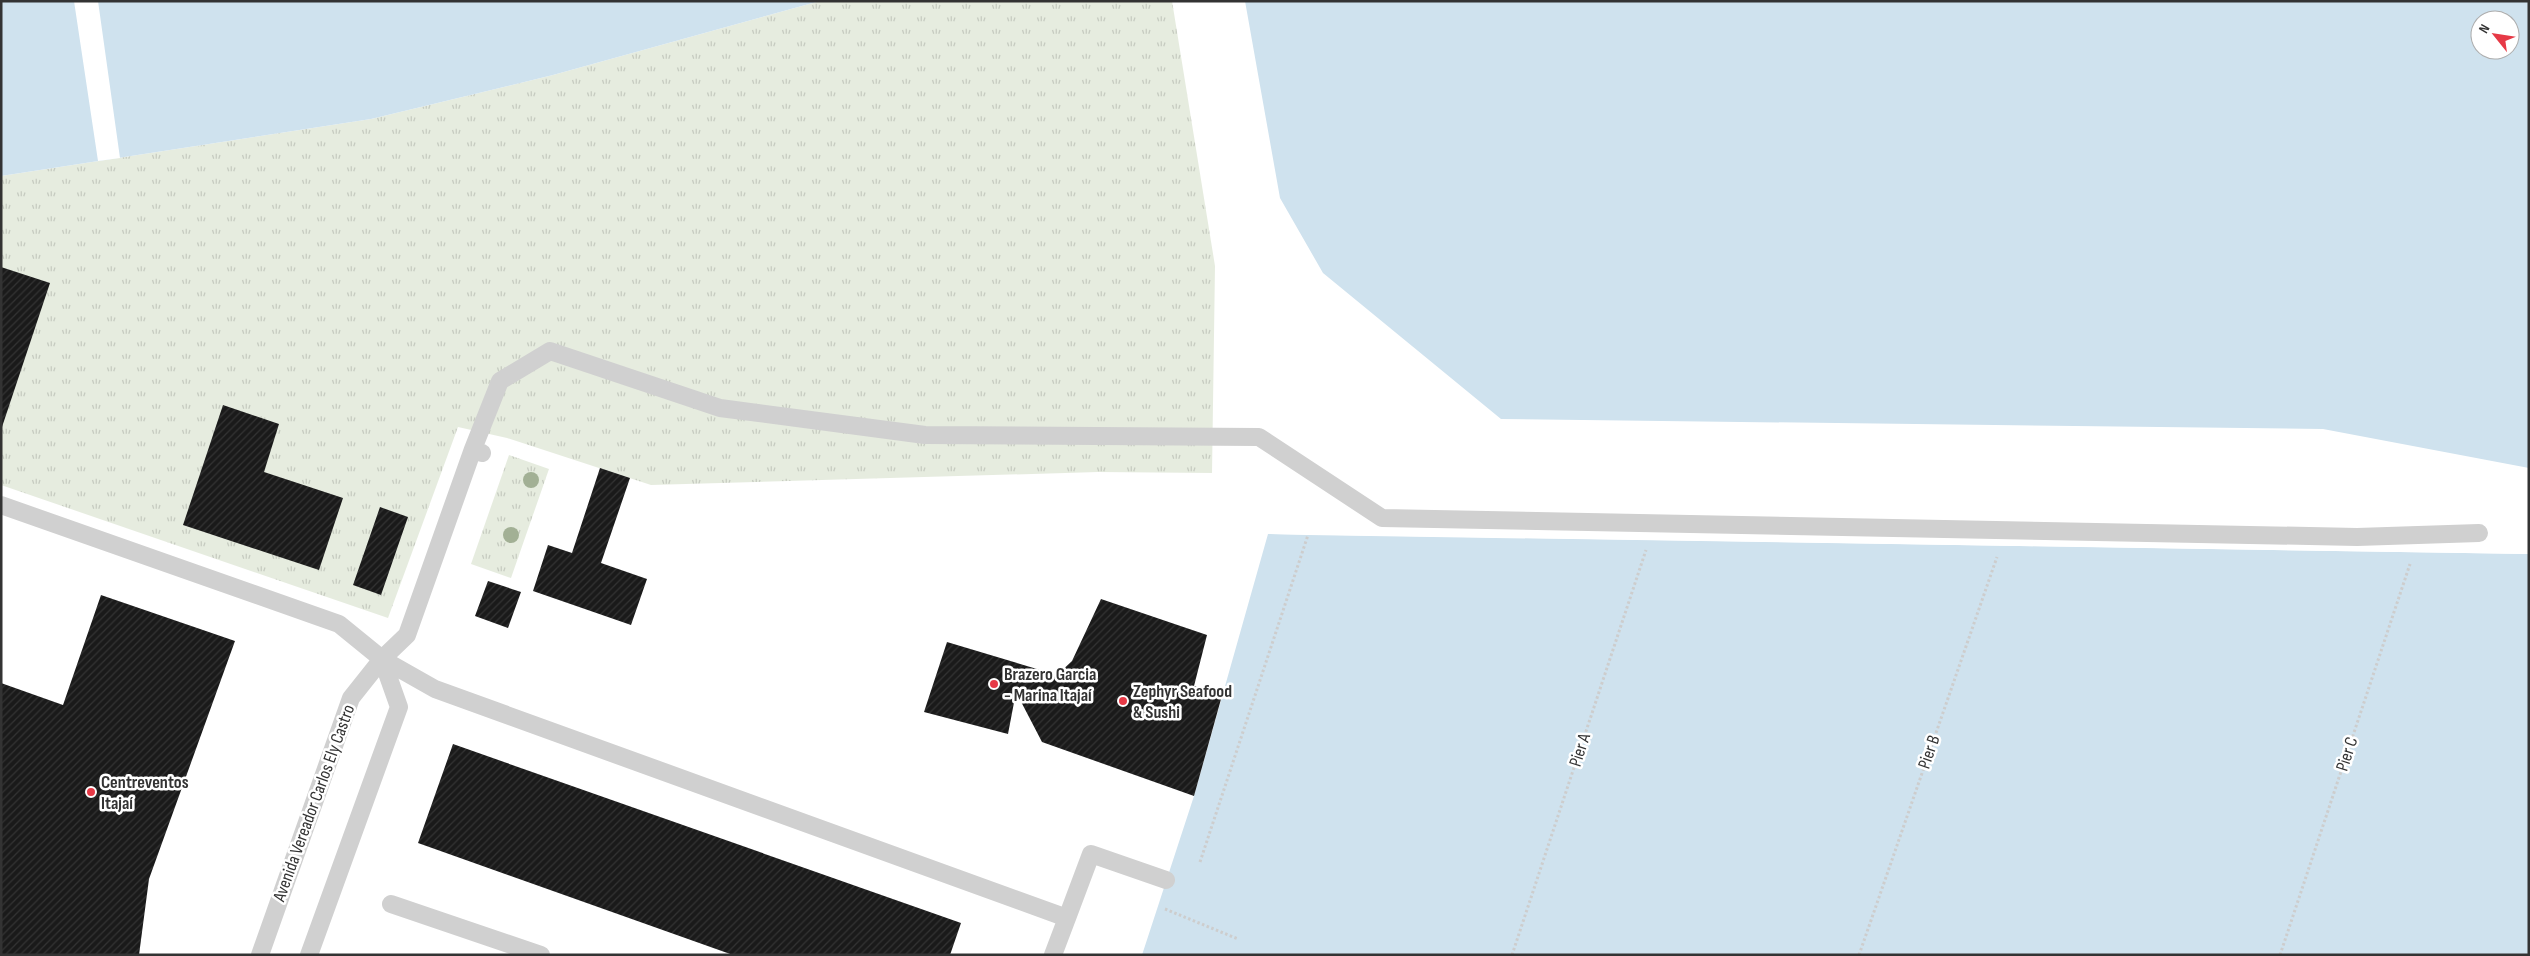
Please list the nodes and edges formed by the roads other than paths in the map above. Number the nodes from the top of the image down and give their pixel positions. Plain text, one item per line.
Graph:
1 (1, 505) edge
2 (2479, 533) dead end
3 (382, 659) junction
4 (1166, 880) dead end
5 (391, 904) dead end
6 (1067, 918) junction
7 (260, 955) edge
8 (309, 955) edge
9 (541, 955) edge
10 (1053, 955) edge

1 - 3 lane
2 - 3 lane, Avenida Vereador Carlos Ely Castro
3 - 6 lane
3 - 7 lane, Avenida Vereador Carlos Ely Castro
3 - 8 lane
4 - 6 lane
5 - 9 lane
6 - 10 lane

